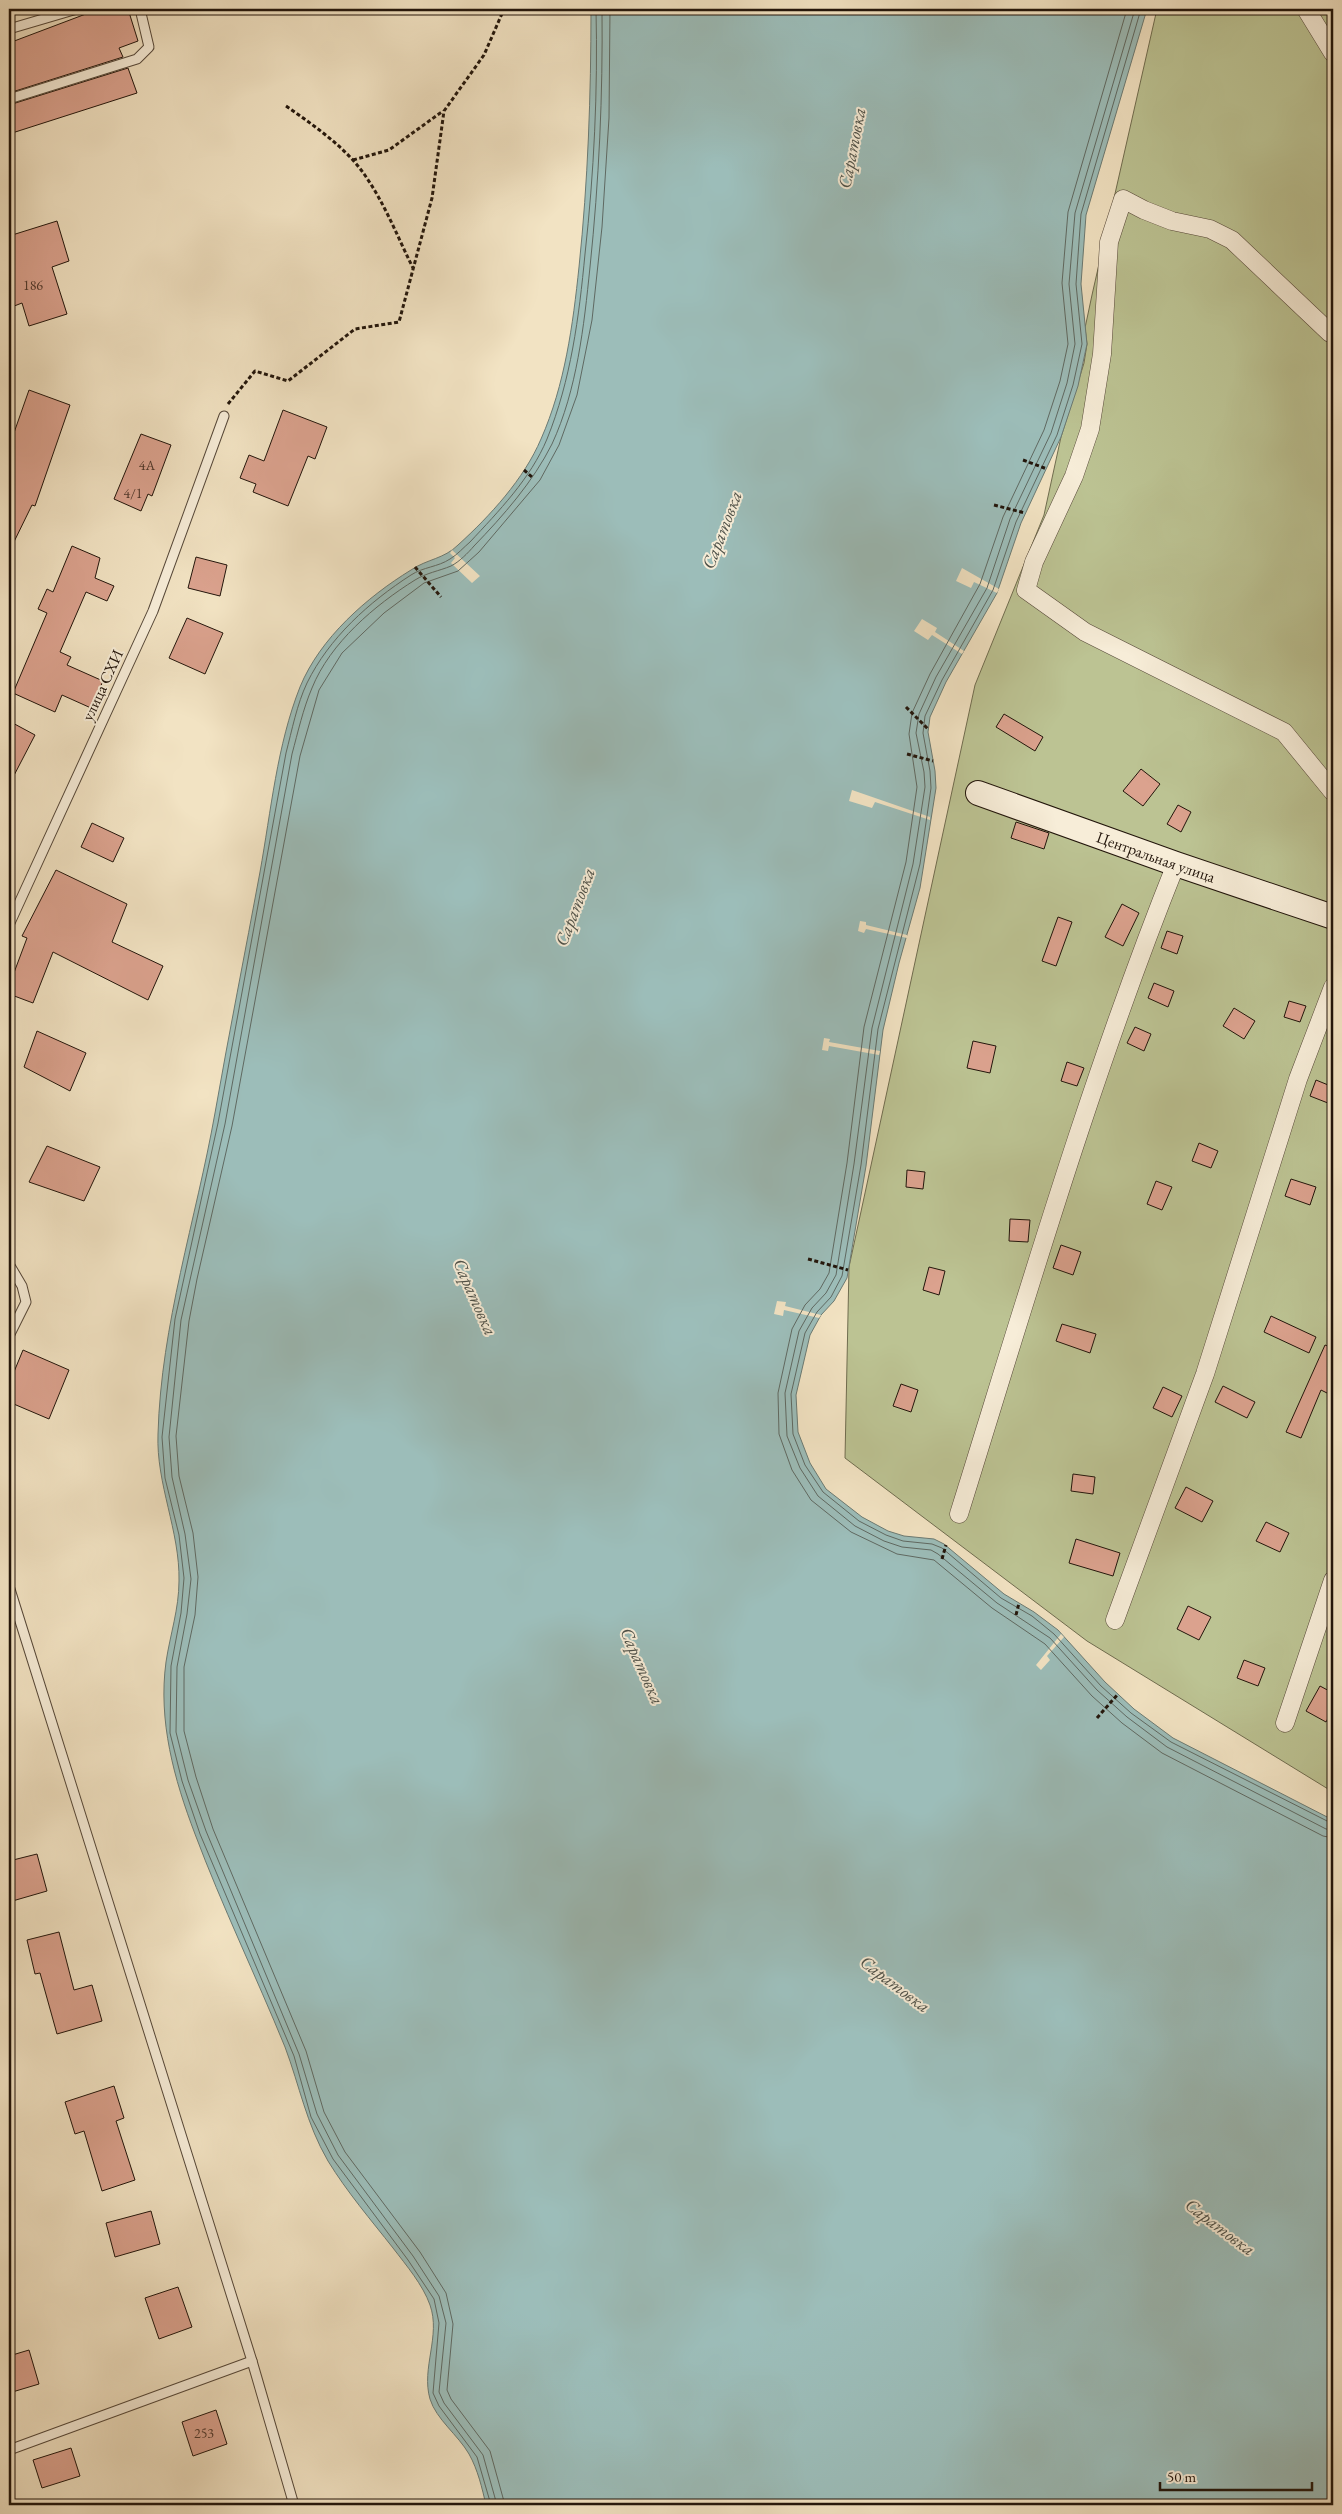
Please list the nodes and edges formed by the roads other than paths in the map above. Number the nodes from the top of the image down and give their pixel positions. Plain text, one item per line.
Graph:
1 (77, 9) edge
2 (140, 9) edge
3 (1306, 9) edge
4 (9, 30) edge
5 (1333, 53) edge
6 (9, 99) edge
7 (1330, 333) dead end
8 (224, 416) dead end
9 (1333, 792) edge
10 (978, 793) dead end
11 (1176, 864) junction
12 (1333, 917) edge
13 (9, 925) edge
14 (1333, 987) edge
15 (9, 1264) edge
16 (9, 1336) edge
17 (959, 1514) dead end
18 (1333, 1580) edge
19 (9, 1586) edge
20 (1115, 1620) dead end
21 (1285, 1723) dead end
22 (252, 2361) junction
23 (9, 2450) edge
24 (294, 2505) edge

1 - 4 lane
2 - 6 lane
3 - 5 street
7 - 9 street
8 - 13 lane, улица СХИ
10 - 11 street, Центральная улица
11 - 12 street, Центральная улица
11 - 17 street
14 - 20 street
15 - 16 lane
18 - 21 street
19 - 22 lane
22 - 23 lane
22 - 24 lane

